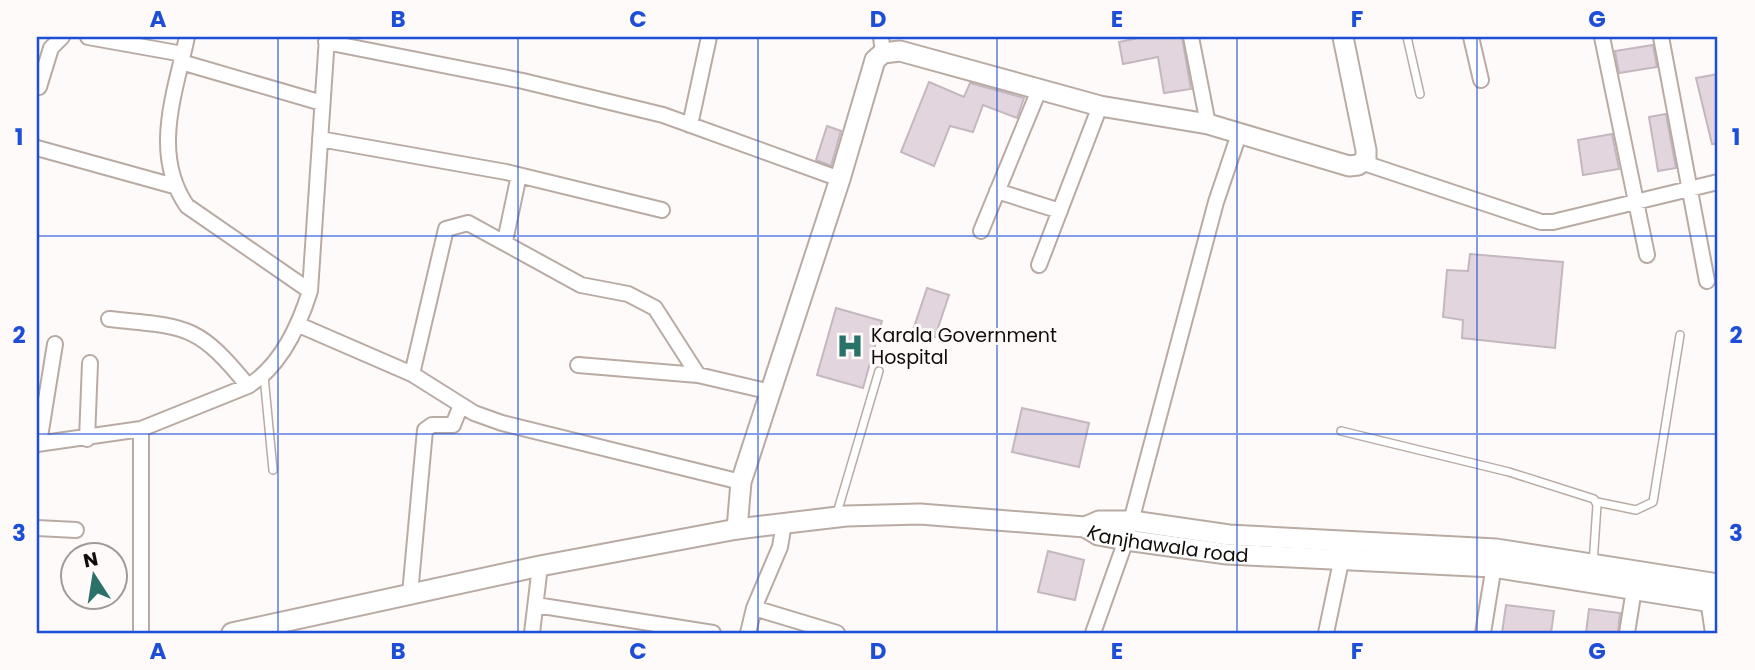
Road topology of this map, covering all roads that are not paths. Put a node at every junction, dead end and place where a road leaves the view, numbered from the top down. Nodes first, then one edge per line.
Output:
1 (62, 37) edge
2 (88, 37) edge
3 (187, 37) edge
4 (709, 37) edge
5 (1191, 37) edge
6 (1343, 37) edge
7 (1407, 37) edge
8 (1471, 37) edge
9 (1602, 37) edge
10 (1661, 37) edge
11 (326, 40) edge
12 (882, 45) edge
13 (182, 58) junction
14 (1481, 80) dead end
15 (40, 87) dead end
16 (1039, 90) junction
17 (1420, 94) dead end
18 (322, 103) junction
19 (1100, 106) junction
20 (1208, 124) junction
21 (690, 125) junction
22 (1239, 134) junction
23 (320, 139) junction
24 (37, 148) edge
25 (1364, 163) junction
26 (519, 175) junction
27 (840, 178) junction
28 (1718, 182) edge
29 (174, 186) junction
30 (1690, 188) junction
31 (997, 191) junction
32 (1636, 200) junction
33 (662, 210) dead end
34 (1060, 211) junction
35 (981, 231) dead end
36 (505, 241) junction
37 (1647, 255) dead end
38 (1039, 265) dead end
39 (1707, 281) dead end
40 (310, 291) junction
41 (109, 319) dead end
42 (299, 325) junction
43 (1680, 335) dead end
44 (55, 344) dead end
45 (90, 363) dead end
46 (578, 365) dead end
47 (879, 371) dead end
48 (412, 374) junction
49 (698, 375) junction
50 (264, 376) junction
51 (248, 386) junction
52 (771, 393) junction
53 (461, 405) junction
54 (141, 429) junction
55 (1341, 430) dead end
56 (87, 439) junction
57 (38, 443) edge
58 (273, 470) dead end
59 (741, 482) junction
60 (1597, 502) junction
61 (835, 517) junction
62 (784, 523) junction
63 (37, 528) edge
64 (737, 529) junction
65 (76, 530) dead end
66 (1129, 531) junction
67 (1343, 552) junction
68 (1495, 558) junction
69 (1593, 565) junction
70 (540, 566) junction
71 (1636, 580) junction
72 (1713, 592) edge
73 (410, 594) junction
74 (536, 605) junction
75 (754, 608) junction
76 (241, 632) edge
77 (141, 633) edge
78 (532, 633) edge
79 (713, 633) edge
80 (748, 633) edge
81 (837, 633) edge
82 (1093, 633) edge
83 (1326, 633) edge
84 (1483, 633) edge
85 (1627, 633) edge
86 (1713, 633) edge

1 - 15 street
2 - 13 street
3 - 13 street
4 - 21 street
5 - 20 street
6 - 25 main road
7 - 17 lane
8 - 14 street
9 - 32 street
10 - 30 street
11 - 18 street
11 - 21 street
12 - 16 main road
12 - 27 main road
13 - 18 street
13 - 29 street
16 - 19 main road
16 - 31 street
18 - 23 street
19 - 20 main road
19 - 34 street
20 - 22 main road
21 - 27 street
22 - 25 main road
22 - 66 street
23 - 26 street
23 - 40 street
24 - 29 street
25 - 32 street
26 - 33 street
26 - 36 street
27 - 52 main road
28 - 30 street
29 - 40 street
30 - 32 street
30 - 39 street
31 - 34 street
31 - 35 street
32 - 37 street
34 - 38 street
36 - 48 street
36 - 49 street
40 - 42 street
41 - 51 street
42 - 48 street
42 - 50 street
43 - 60 lane
44 - 57 street
45 - 56 street
46 - 49 street
47 - 61 lane
48 - 53 street
49 - 52 street
50 - 51 street
50 - 58 lane
51 - 54 street
52 - 59 main road
53 - 59 street
53 - 73 street
54 - 56 street
54 - 77 street
55 - 60 lane
56 - 57 street
59 - 64 main road
60 - 69 lane
61 - 62 main road, Kanjhawala road
61 - 66 main road, Kanjhawala road
62 - 64 main road, Kanjhawala road
62 - 75 street
63 - 65 street
64 - 70 main road, Kanjhawala road
66 - 67 main road, Kanjhawala road
66 - 82 street
67 - 68 main road, Kanjhawala road
67 - 83 street
68 - 69 main road, Kanjhawala road
68 - 71 main road, Kanjhawala road
68 - 84 street
69 - 71 main road, Kanjhawala road
70 - 73 main road, Kanjhawala road
70 - 74 street
71 - 72 main road, Kanjhawala road
71 - 85 street
72 - 86 street
73 - 76 main road, Kanjhawala road
74 - 78 street
74 - 79 street
75 - 80 street
75 - 81 street

